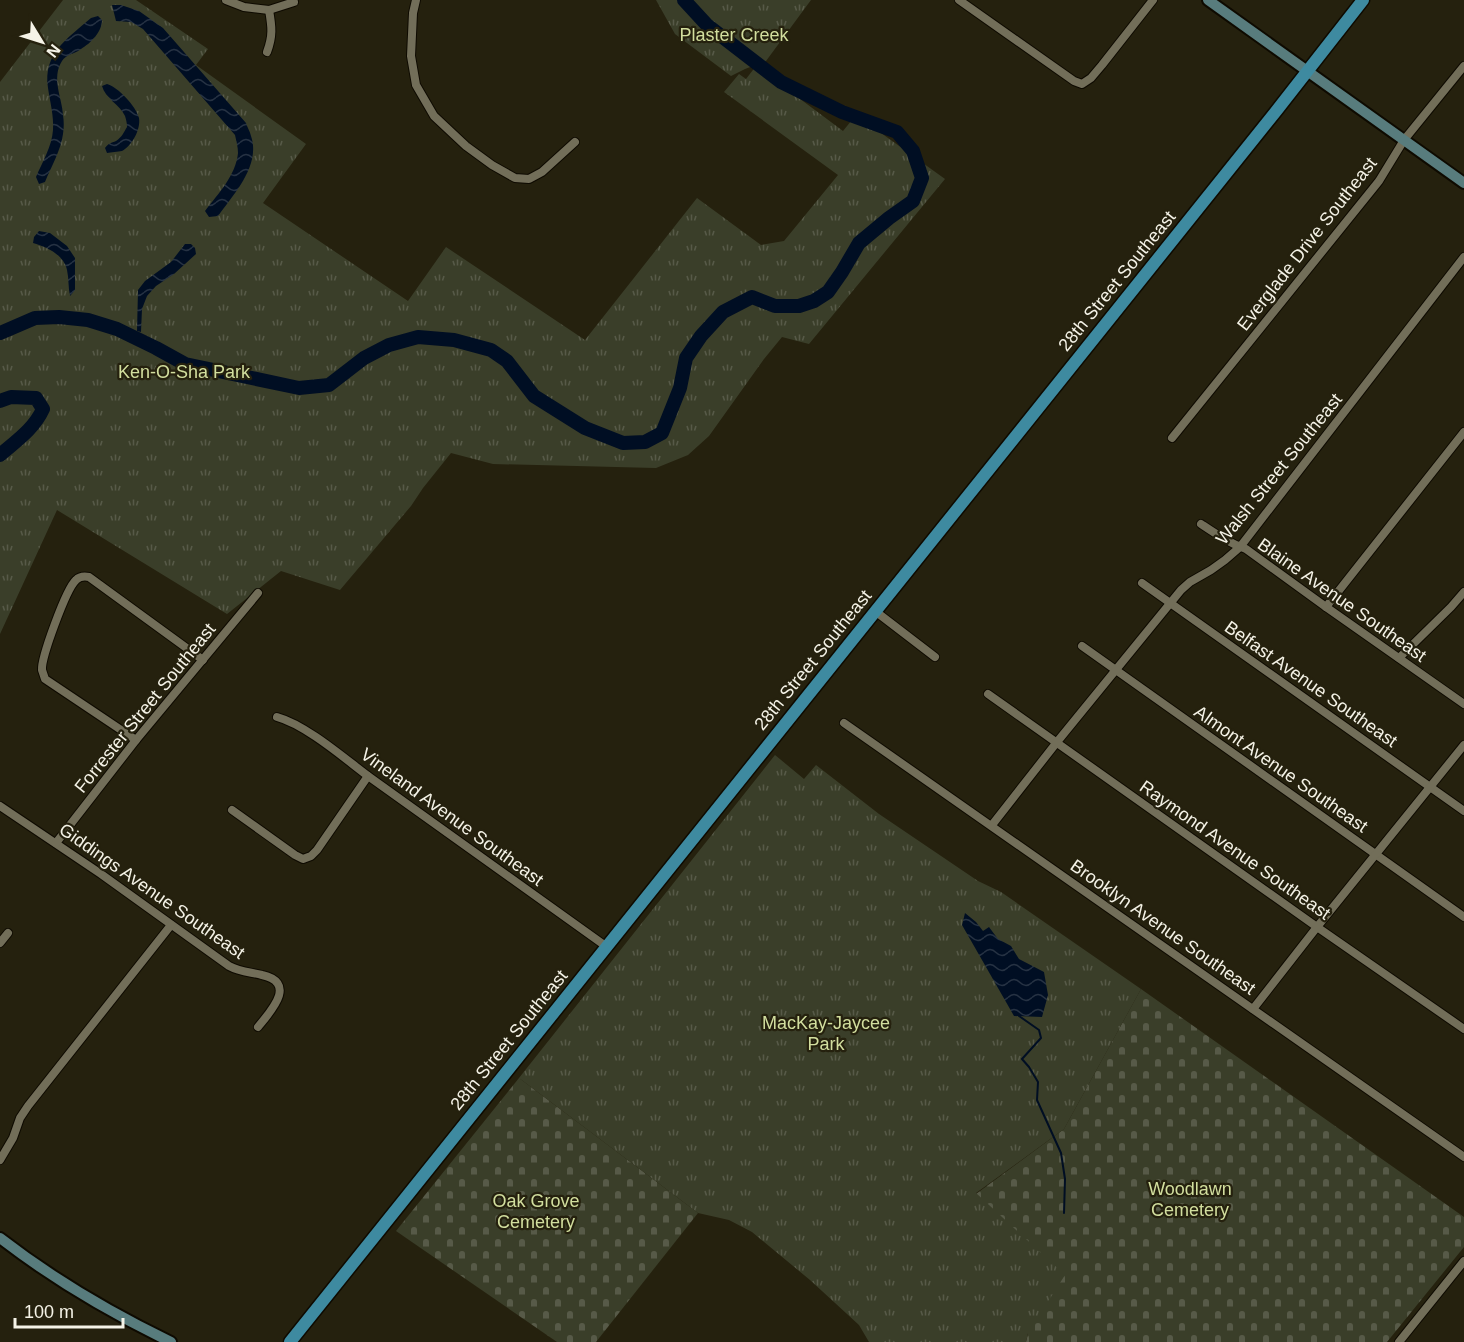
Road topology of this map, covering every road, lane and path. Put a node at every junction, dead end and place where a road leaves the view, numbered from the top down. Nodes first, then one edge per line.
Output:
1 (226, 0) edge
2 (416, 0) edge
3 (959, 0) edge
4 (1153, 0) edge
5 (1208, 0) edge
6 (1363, 0) edge
7 (294, 2) dead end
8 (269, 10) junction
9 (267, 52) dead end
10 (1464, 66) edge
11 (1307, 71) junction
12 (1404, 140) junction
13 (575, 142) dead end
14 (1464, 183) edge
15 (1464, 257) edge
16 (1464, 432) edge
17 (1172, 438) dead end
18 (1201, 524) dead end
19 (1240, 547) junction
20 (1142, 583) dead end
21 (1464, 592) edge
22 (258, 593) dead end
23 (1170, 603) junction
24 (1326, 607) junction
25 (875, 611) junction
26 (1082, 646) dead end
27 (935, 657) dead end
28 (1399, 658) junction
29 (203, 660) junction
30 (1116, 671) junction
31 (988, 694) dead end
32 (1464, 704) edge
33 (278, 717) dead end
34 (844, 723) dead end
35 (136, 740) junction
36 (1057, 742) junction
37 (1464, 745) edge
38 (368, 776) junction
39 (1430, 787) junction
40 (0, 806) edge
41 (232, 810) dead end
42 (1464, 810) edge
43 (992, 825) junction
44 (56, 843) junction
45 (1376, 854) junction
46 (1464, 916) edge
47 (171, 925) junction
48 (1317, 927) junction
49 (8, 933) dead end
50 (0, 943) edge
51 (607, 946) junction
52 (1253, 1009) junction
53 (258, 1027) dead end
54 (1464, 1029) edge
55 (1464, 1156) edge
56 (0, 1160) edge
57 (0, 1238) edge
58 (1464, 1261) edge
59 (171, 1342) edge
60 (290, 1342) edge
61 (1399, 1342) edge

1 - 8 street
2 - 13 street
3 - 4 street
5 - 11 main road
6 - 11 main road, 28th Street Southeast
7 - 8 street
8 - 9 street
10 - 12 street, Everglade Drive Southeast
11 - 12 main road
11 - 25 main road, 28th Street Southeast
12 - 14 main road
12 - 17 street, Everglade Drive Southeast
15 - 19 street, Walsh Street Southeast
16 - 24 street
18 - 19 street, Blaine Avenue Southeast
19 - 23 street, Walsh Street Southeast
19 - 24 street, Blaine Avenue Southeast
20 - 23 street, Belfast Avenue Southeast
21 - 28 street
22 - 29 street, Forrester Street Southeast
23 - 30 street, Walsh Street Southeast
23 - 39 street, Belfast Avenue Southeast
24 - 28 street, Blaine Avenue Southeast
25 - 27 street
25 - 51 main road, 28th Street Southeast
26 - 30 street, Almont Avenue Southeast
28 - 32 street, Blaine Avenue Southeast
29 - 35 street, Forrester Street Southeast
29 - 35 street
30 - 36 street, Walsh Street Southeast
30 - 45 street, Almont Avenue Southeast
31 - 36 street, Raymond Avenue Southeast
33 - 38 street, Vineland Avenue Southeast
34 - 43 street, Brooklyn Avenue Southeast
35 - 44 street, Forrester Street Southeast
36 - 43 street, Walsh Street Southeast
36 - 48 street, Raymond Avenue Southeast
37 - 39 street
38 - 41 street
38 - 51 street, Vineland Avenue Southeast
39 - 42 street, Belfast Avenue Southeast
39 - 45 street
40 - 44 street, Giddings Avenue Southeast
43 - 52 street, Brooklyn Avenue Southeast
44 - 47 street, Giddings Avenue Southeast
45 - 46 street, Almont Avenue Southeast
45 - 48 street
47 - 53 street, Giddings Avenue Southeast
47 - 56 street
48 - 52 street
48 - 54 street, Raymond Avenue Southeast
49 - 50 street
51 - 60 main road, 28th Street Southeast
52 - 55 street, Brooklyn Avenue Southeast
57 - 59 main road
58 - 61 street

